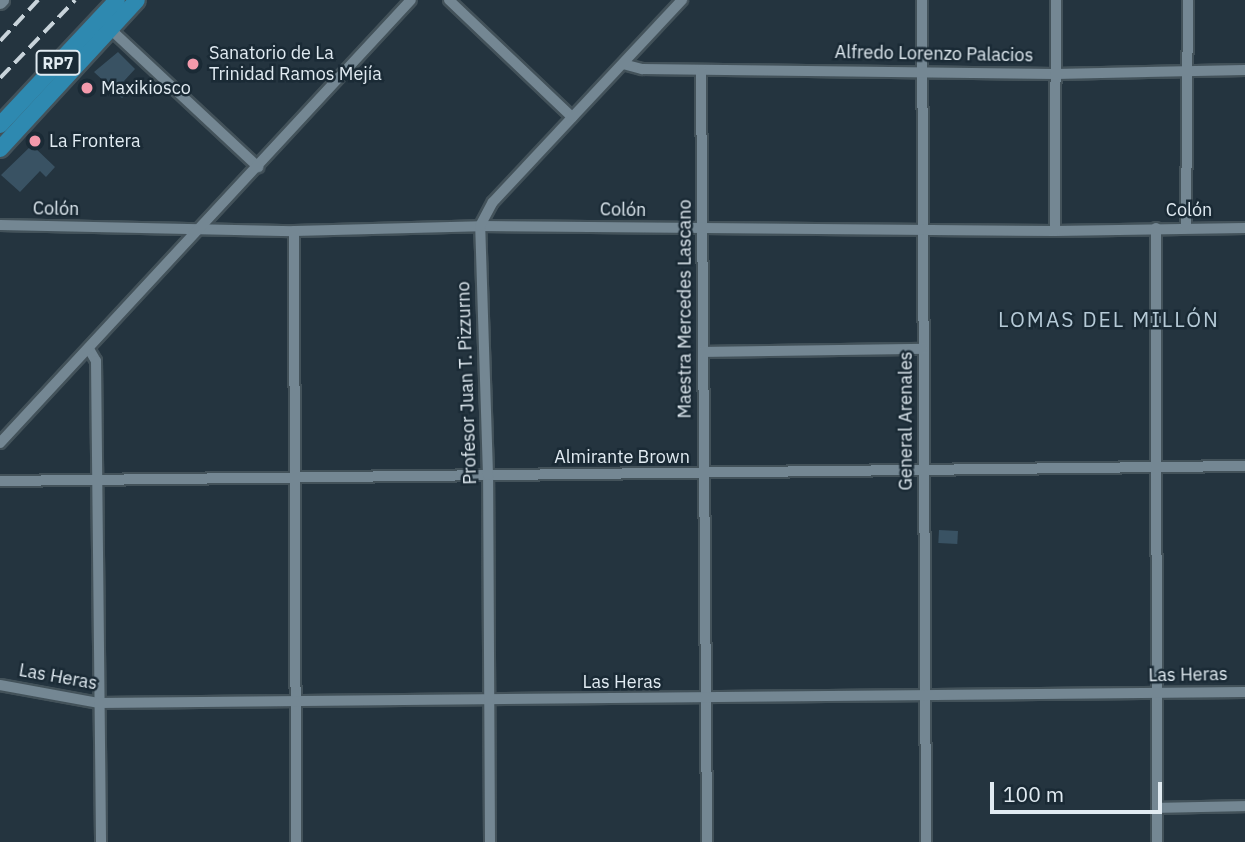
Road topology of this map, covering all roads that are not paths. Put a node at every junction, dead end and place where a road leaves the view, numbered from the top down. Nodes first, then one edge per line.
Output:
1 (117, 0) edge
2 (137, 0) edge
3 (411, 0) edge
4 (449, 0) edge
5 (682, 0) edge
6 (922, 0) edge
7 (1056, 0) edge
8 (1188, 0) edge
9 (105, 24) junction
10 (623, 64) junction
11 (1245, 69) edge
12 (701, 70) junction
13 (922, 70) junction
14 (1187, 70) junction
15 (1055, 74) junction
16 (572, 117) junction
17 (0, 125) edge
18 (0, 149) edge
19 (258, 167) junction
20 (0, 225) edge
21 (480, 226) junction
22 (1186, 227) junction
23 (703, 228) junction
24 (1156, 228) junction
25 (1245, 228) edge
26 (202, 229) junction
27 (923, 229) junction
28 (294, 230) junction
29 (1055, 231) junction
30 (89, 349) junction
31 (923, 349) junction
32 (704, 352) junction
33 (0, 443) edge
34 (1156, 466) junction
35 (1245, 466) edge
36 (924, 469) junction
37 (703, 474) junction
38 (488, 475) junction
39 (296, 477) junction
40 (99, 480) junction
41 (0, 481) edge
42 (0, 685) edge
43 (1245, 692) edge
44 (1155, 693) junction
45 (925, 696) junction
46 (705, 700) junction
47 (488, 701) junction
48 (294, 702) junction
49 (99, 703) junction
50 (1245, 806) edge
51 (1157, 808) junction
52 (101, 842) edge
53 (296, 842) edge
54 (490, 842) edge
55 (707, 842) edge
56 (926, 842) edge
57 (1157, 842) edge

1 - 9 main road, RP7
2 - 9 main road, RP7
3 - 19 street
4 - 16 street
5 - 10 street
6 - 13 street, General Arenales
7 - 15 street
8 - 14 street
9 - 17 main road, RP7
9 - 18 main road, RP7
9 - 19 street
10 - 12 street, Alfredo Lorenzo Palacios
10 - 16 street
11 - 14 street, Alfredo Lorenzo Palacios
12 - 13 street, Alfredo Lorenzo Palacios
12 - 23 street, Maestra Mercedes Lascano
13 - 15 street, Alfredo Lorenzo Palacios
13 - 27 street, General Arenales
14 - 15 street, Alfredo Lorenzo Palacios
14 - 22 street
15 - 29 street
16 - 21 street
19 - 26 street
20 - 26 street, Colón
21 - 23 street, Colón
21 - 28 street, Colón
21 - 38 street, Profesor Juan T. Pizzurno
22 - 24 street, Colón
22 - 25 street, Colón
23 - 27 street, Colón
23 - 32 street, Maestra Mercedes Lascano
24 - 29 street, Colón
24 - 34 street
26 - 28 street, Colón
26 - 30 street
27 - 29 street, Colón
27 - 31 street, General Arenales
28 - 39 street
30 - 33 street
30 - 40 street
31 - 32 street
31 - 36 street, General Arenales
32 - 37 street, Maestra Mercedes Lascano
34 - 35 street, Almirante Brown
34 - 36 street, Almirante Brown
34 - 44 street
36 - 37 street, Almirante Brown
36 - 45 street, General Arenales
37 - 38 street, Almirante Brown
37 - 46 street, Maestra Mercedes Lascano
38 - 39 street, Almirante Brown
38 - 47 street, Profesor Juan T. Pizzurno
39 - 40 street, Almirante Brown
39 - 48 street
40 - 41 street, Almirante Brown
40 - 49 street
42 - 49 street, Las Heras
43 - 44 street, Las Heras
44 - 45 street, Las Heras
44 - 51 street
45 - 46 street, Las Heras
45 - 56 street, General Arenales
46 - 47 street, Las Heras
46 - 55 street, Maestra Mercedes Lascano
47 - 48 street, Las Heras
47 - 54 street, Profesor Juan T. Pizzurno
48 - 49 street, Las Heras
48 - 53 street
49 - 52 street
50 - 51 street
51 - 57 street

